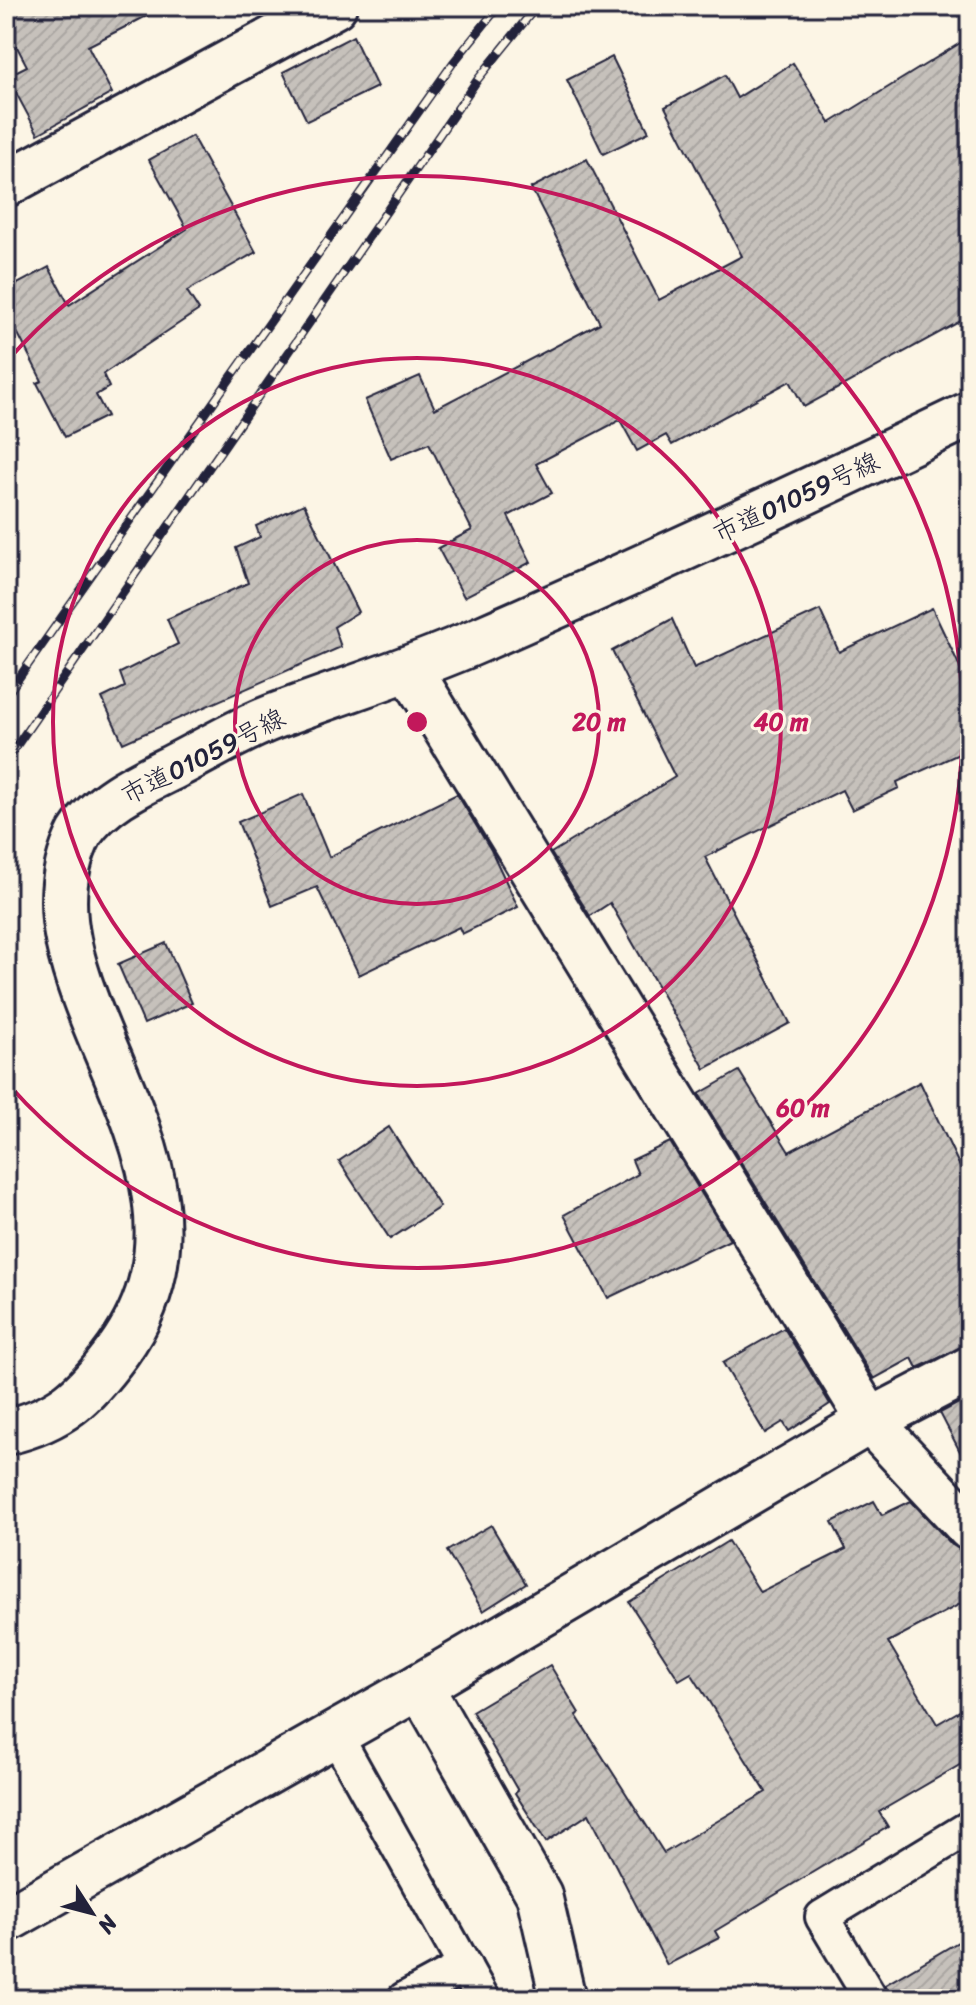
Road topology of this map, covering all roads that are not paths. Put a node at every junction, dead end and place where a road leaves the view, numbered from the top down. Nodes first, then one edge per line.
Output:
1 (334, 6) edge
2 (6, 184) edge
3 (970, 414) edge
4 (410, 670) junction
5 (970, 1369) edge
6 (870, 1421) junction
7 (6, 1432) edge
8 (970, 1528) edge
9 (420, 1686) junction
10 (335, 1734) junction
11 (970, 1827) edge
12 (6, 1920) edge
13 (465, 1966) junction
14 (404, 1999) edge
15 (483, 1999) edge
16 (563, 1999) edge
17 (871, 1999) edge

1 - 2 street
3 - 4 street, 市道01059号線
4 - 6 street
4 - 7 street, 市道01059号線
5 - 6 street
6 - 8 street
6 - 9 street
9 - 10 street
9 - 16 street
10 - 12 street
10 - 13 lane
11 - 17 lane
13 - 14 lane
13 - 15 lane

